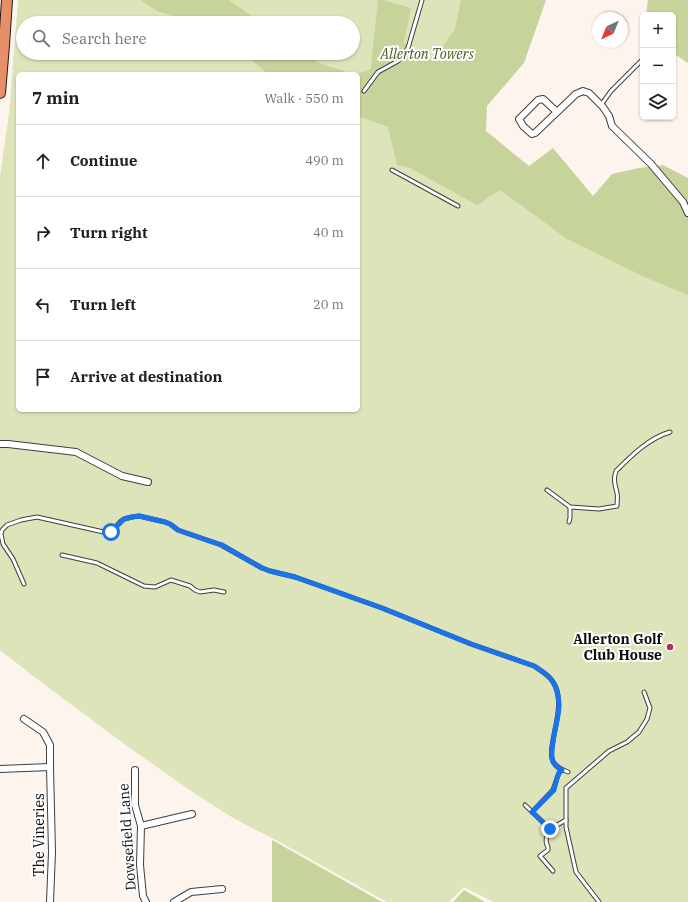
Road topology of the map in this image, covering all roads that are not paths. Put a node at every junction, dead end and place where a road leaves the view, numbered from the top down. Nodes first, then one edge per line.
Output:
1 (7, 0) edge
2 (422, 0) edge
3 (640, 62) edge
4 (364, 91) dead end
5 (0, 93) edge
6 (601, 105) junction
7 (557, 112) junction
8 (392, 170) dead end
9 (458, 206) dead end
10 (688, 213) edge
11 (670, 432) dead end
12 (0, 444) edge
13 (148, 482) dead end
14 (547, 490) dead end
15 (570, 507) junction
16 (569, 522) dead end
17 (62, 555) dead end
18 (24, 584) dead end
19 (224, 592) dead end
20 (644, 692) dead end
21 (24, 719) dead end
22 (50, 767) junction
23 (0, 769) edge
24 (135, 770) dead end
25 (562, 770) junction
26 (568, 772) dead end
27 (525, 806) dead end
28 (532, 812) junction
29 (192, 814) dead end
30 (566, 820) junction
31 (141, 826) junction
32 (550, 829) junction
33 (553, 871) dead end
34 (222, 889) dead end
35 (50, 902) edge
36 (146, 902) edge
37 (174, 902) edge
38 (599, 902) edge

1 - 5 highway
2 - 4 lane
3 - 6 lane
6 - 7 street
6 - 10 street
7 - 7 street
8 - 9 lane
11 - 15 lane
12 - 13 street
14 - 15 lane
15 - 16 lane
17 - 19 lane
18 - 25 lane
20 - 30 lane
21 - 22 street, The Vineries
22 - 23 street
22 - 35 street, The Vineries
24 - 31 street, Dowsefield Lane
25 - 26 lane
25 - 28 lane
27 - 28 lane
28 - 32 lane
29 - 31 street
30 - 32 lane
30 - 38 lane
31 - 36 street, Dowsefield Lane
32 - 33 lane
34 - 37 street

